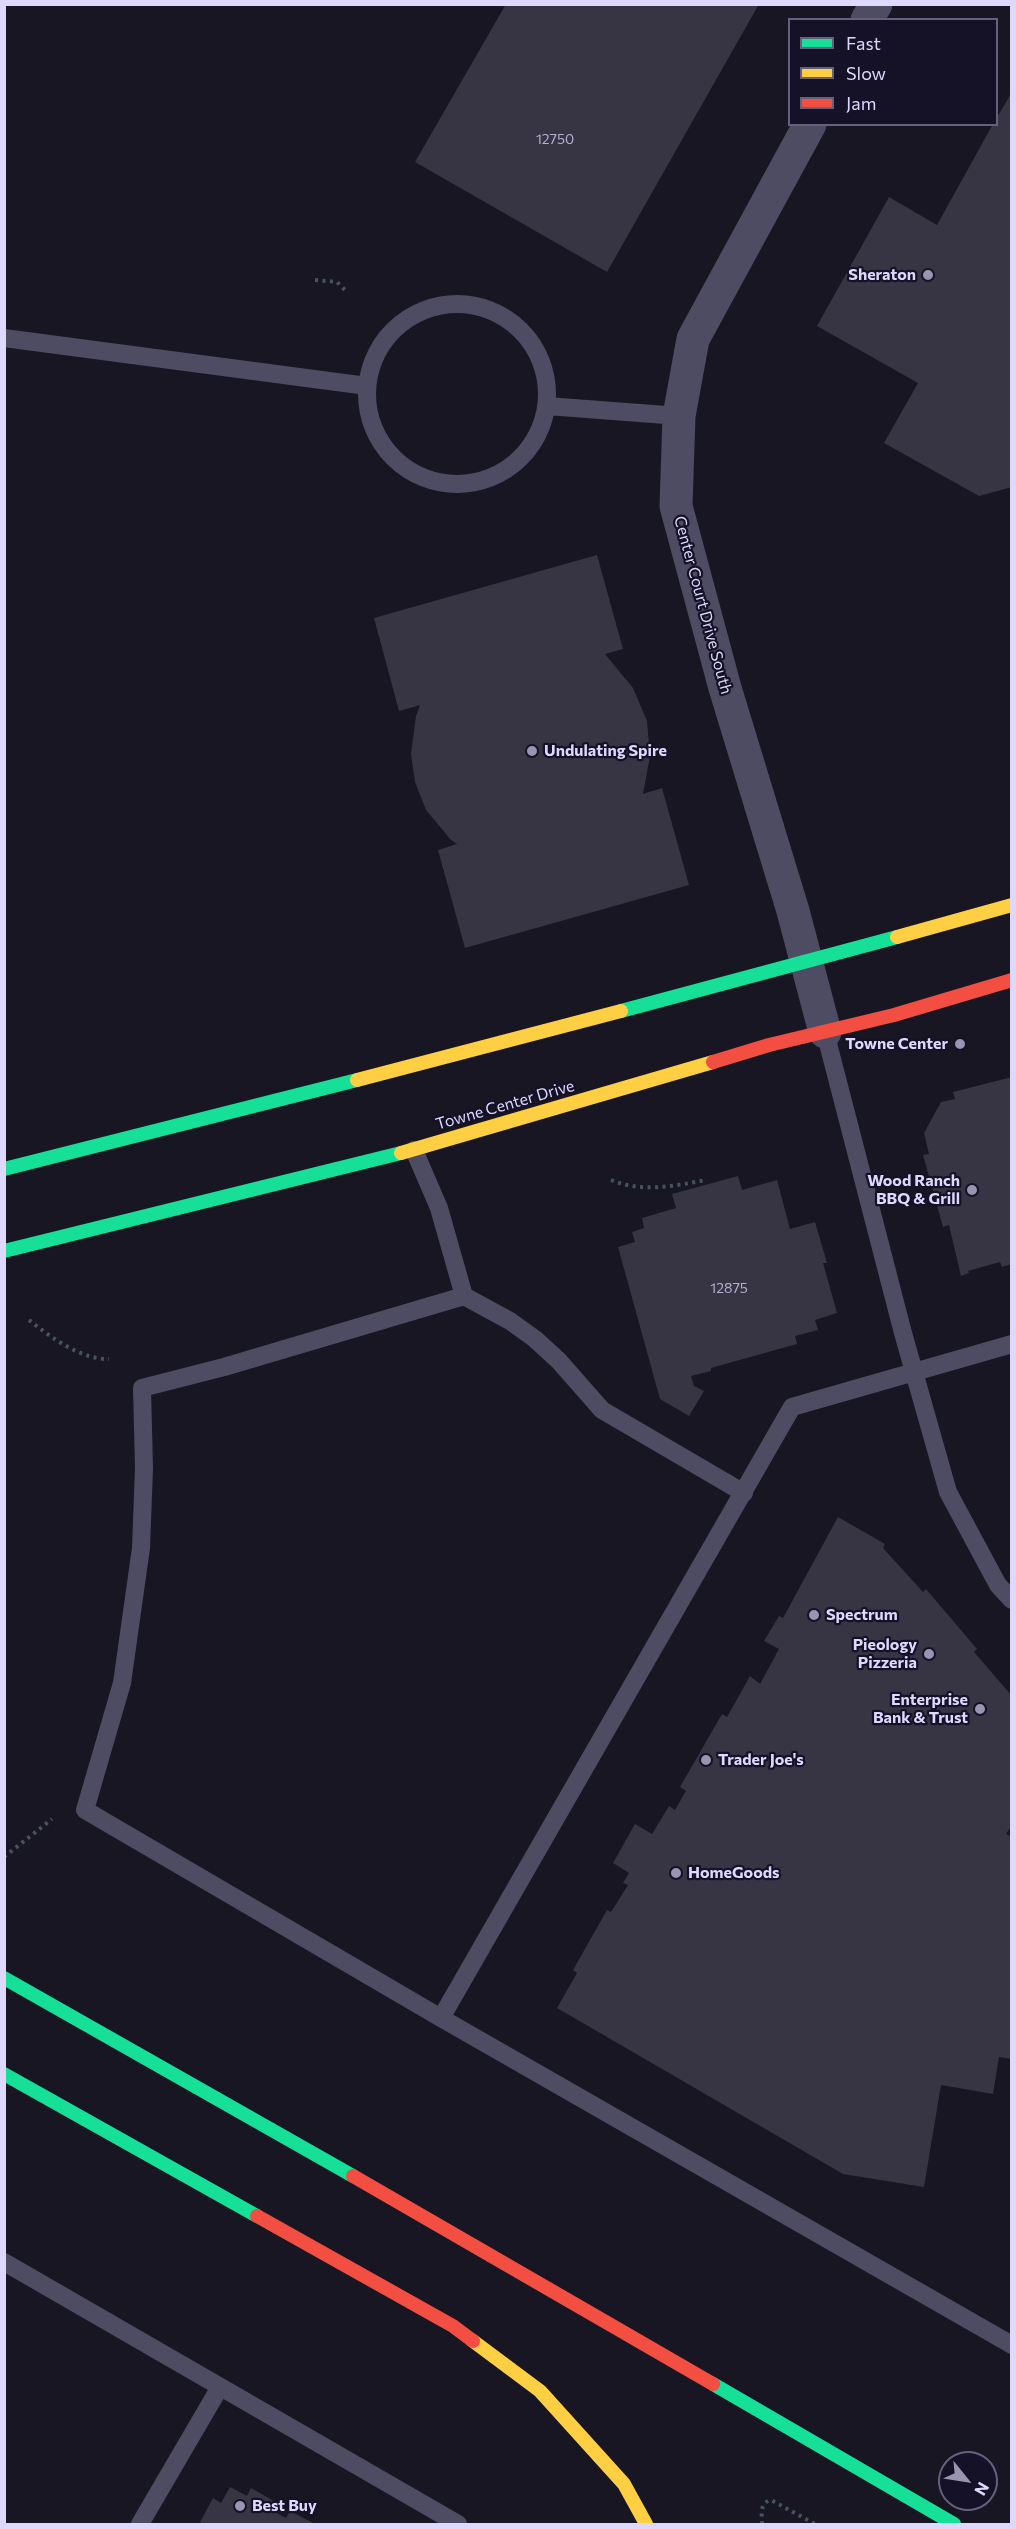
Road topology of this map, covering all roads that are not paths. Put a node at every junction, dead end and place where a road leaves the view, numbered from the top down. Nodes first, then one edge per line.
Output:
1 (876, 4) edge
2 (868, 18) edge
3 (809, 126) edge
4 (4, 338) edge
5 (367, 386) junction
6 (547, 406) junction
7 (679, 416) junction
8 (1011, 904) edge
9 (806, 962) junction
10 (1011, 980) edge
11 (825, 1032) junction
12 (414, 1150) junction
13 (4, 1169) edge
14 (4, 1251) edge
15 (464, 1296) junction
16 (1011, 1344) edge
17 (916, 1371) junction
18 (744, 1493) junction
19 (1011, 1600) edge
20 (4, 1978) edge
21 (441, 2018) junction
22 (4, 2074) edge
23 (4, 2262) edge
24 (1011, 2345) edge
25 (220, 2386) junction
26 (140, 2524) edge
27 (458, 2524) edge
28 (646, 2524) edge
29 (954, 2524) edge

1 - 2 street
3 - 7 street, Center Court Drive South
4 - 5 lane
5 - 6 lane
5 - 6 lane
6 - 7 lane
7 - 9 street, Center Court Drive South
8 - 9 main road
9 - 11 street, Center Court Drive South
9 - 13 main road
10 - 11 main road, Towne Center Drive
11 - 12 main road, Towne Center Drive
11 - 17 lane
12 - 14 main road, Towne Center Drive
12 - 15 lane
15 - 18 lane
15 - 21 lane
16 - 17 lane
17 - 18 lane
17 - 19 lane
18 - 21 lane
20 - 29 main road
21 - 24 lane
22 - 28 main road
23 - 25 lane
25 - 26 lane
25 - 27 lane

